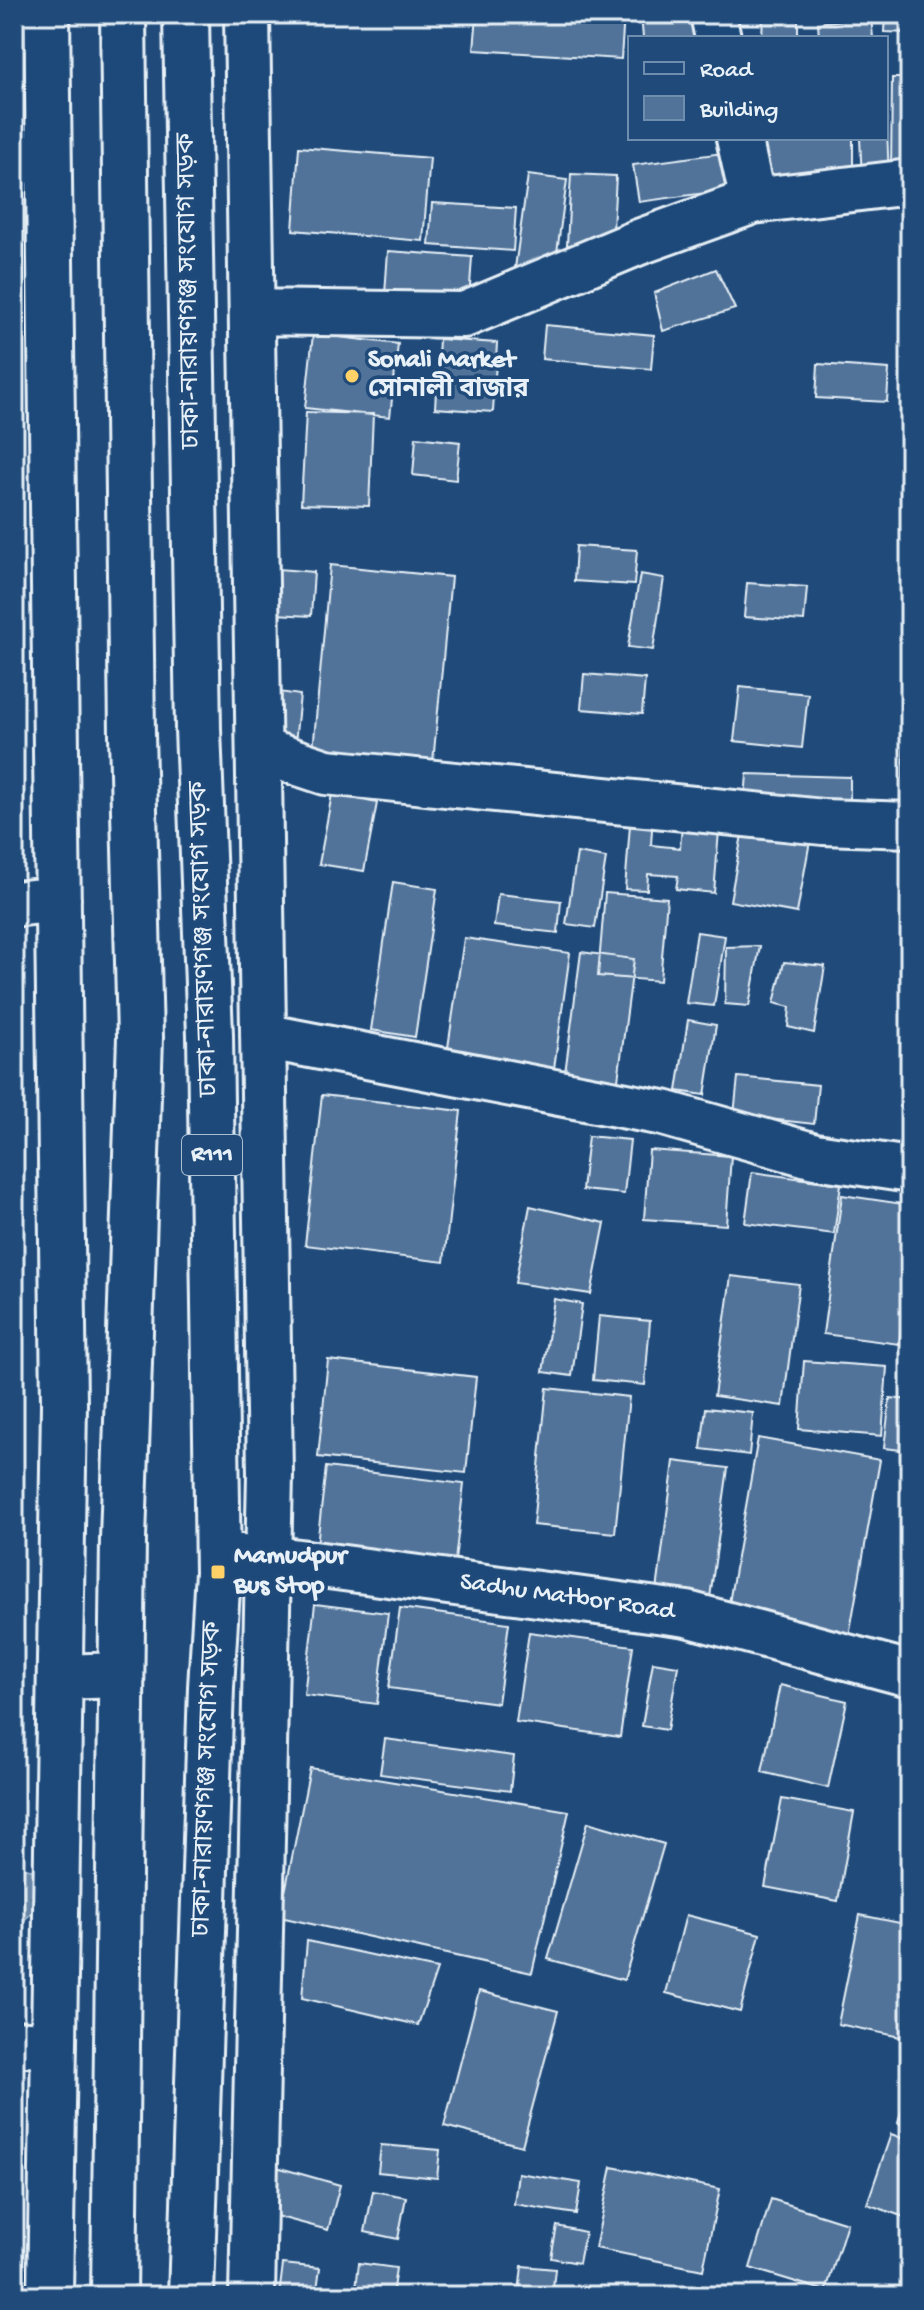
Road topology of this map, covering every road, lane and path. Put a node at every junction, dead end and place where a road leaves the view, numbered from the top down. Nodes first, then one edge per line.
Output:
1 (47, 14) edge
2 (123, 14) edge
3 (186, 14) edge
4 (247, 14) edge
5 (713, 14) edge
6 (718, 36) edge
7 (739, 140) edge
8 (910, 182) edge
9 (753, 201) junction
10 (252, 312) junction
11 (259, 750) junction
12 (910, 825) edge
13 (58, 899) junction
14 (14, 904) edge
15 (263, 1036) junction
16 (910, 1170) edge
17 (218, 1556) junction
18 (269, 1558) junction
19 (910, 1674) edge
20 (121, 1675) junction
21 (60, 1677) junction
22 (34, 2044) edge
23 (50, 2296) edge
24 (114, 2296) edge
25 (191, 2296) edge
26 (252, 2296) edge

1 - 13 street
2 - 20 street
3 - 17 street, ঢাকা-নারায়ণগঞ্জ সংযোগ সড়ক / R111
4 - 10 street
5 - 6 street
7 - 9 street
8 - 9 street
9 - 10 street
10 - 11 street
11 - 12 street
11 - 15 street
13 - 14 street
13 - 21 street
15 - 16 street
15 - 18 street
17 - 18 street, Sadhu Matbor Road
17 - 25 street, ঢাকা-নারায়ণগঞ্জ সংযোগ সড়ক / R111
18 - 19 street, Sadhu Matbor Road
18 - 26 street
20 - 21 street
20 - 24 street
21 - 22 street
22 - 23 street

